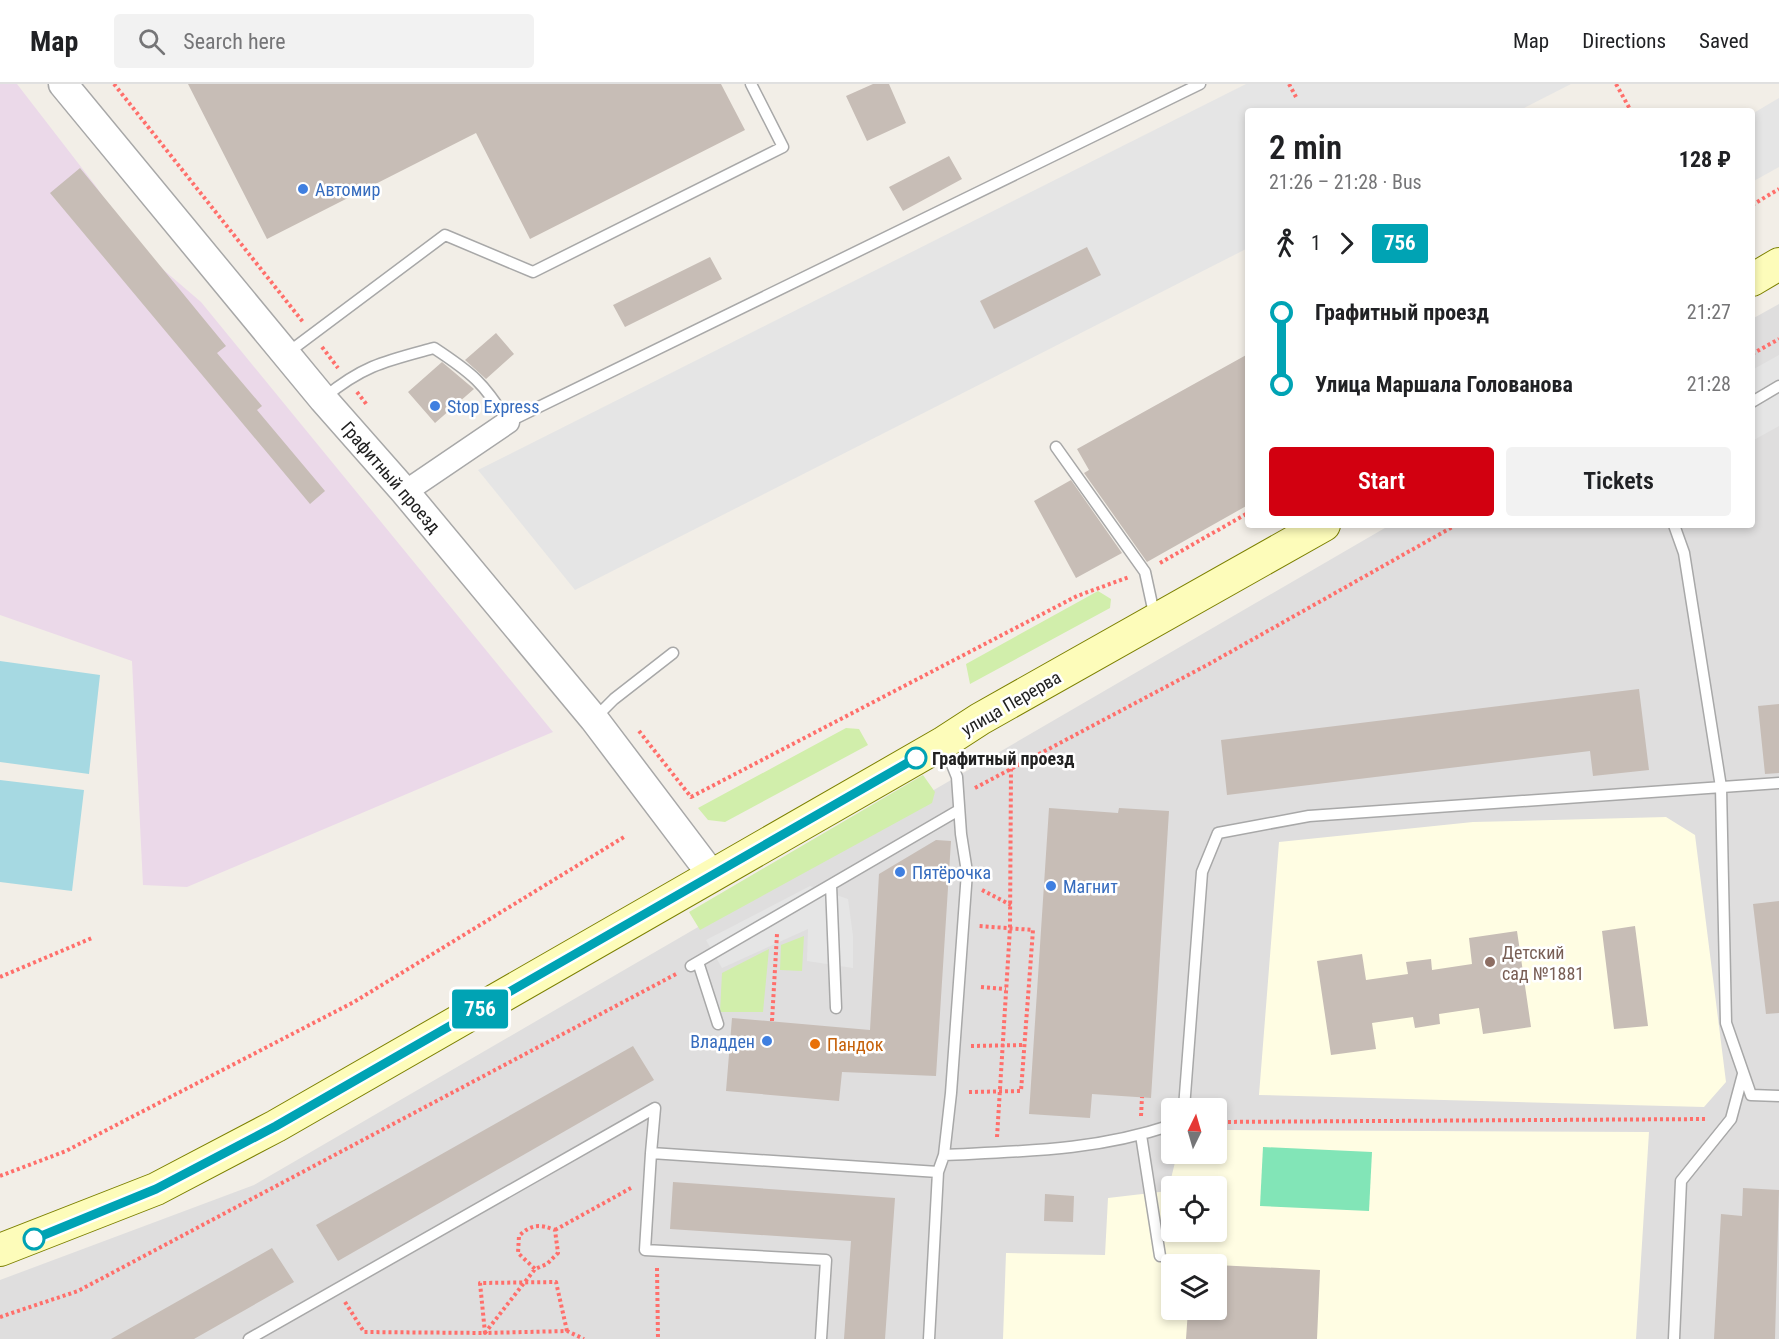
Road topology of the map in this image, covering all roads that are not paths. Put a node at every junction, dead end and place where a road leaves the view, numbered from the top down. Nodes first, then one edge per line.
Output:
1 (63, 84) edge
2 (751, 84) edge
3 (1200, 84) edge
4 (1779, 264) edge
5 (1755, 278) edge
6 (286, 354) junction
7 (1779, 386) edge
8 (323, 399) junction
9 (1755, 400) edge
10 (508, 422) junction
11 (1056, 447) dead end
12 (405, 492) junction
13 (1319, 528) edge
14 (1675, 528) edge
15 (1156, 621) junction
16 (673, 653) dead end
17 (594, 719) junction
18 (943, 743) junction
19 (1779, 783) edge
20 (1721, 787) junction
21 (959, 810) junction
22 (712, 875) junction
23 (831, 885) junction
24 (836, 1008) dead end
25 (718, 1024) dead end
26 (1743, 1072) junction
27 (1779, 1096) edge
28 (1185, 1098) edge
29 (1161, 1129) edge
30 (1141, 1135) junction
31 (651, 1153) junction
32 (944, 1155) junction
33 (938, 1172) junction
34 (0, 1250) edge
35 (1160, 1256) dead end
36 (249, 1339) edge
37 (821, 1339) edge
38 (928, 1339) edge
39 (1674, 1339) edge

1 - 6 street, Графитный проезд
2 - 6 lane
3 - 10 lane
4 - 5 main road
6 - 8 street, Графитный проезд
7 - 9 lane
8 - 10 lane
8 - 12 street, Графитный проезд
10 - 12 street
11 - 15 lane
12 - 17 street, Графитный проезд
13 - 15 main road, улица Перерва
14 - 20 lane
15 - 18 main road, улица Перерва
16 - 17 lane
17 - 22 street, Графитный проезд
18 - 21 lane
18 - 22 main road, улица Перерва
19 - 20 lane
20 - 26 lane
20 - 28 lane
21 - 23 lane
21 - 32 lane
22 - 34 main road, улица Перерва
23 - 24 lane
23 - 25 lane
26 - 27 lane
26 - 39 lane
29 - 30 lane
30 - 32 lane
30 - 35 lane
31 - 33 lane
31 - 36 lane
31 - 37 lane
32 - 33 lane
33 - 38 lane

